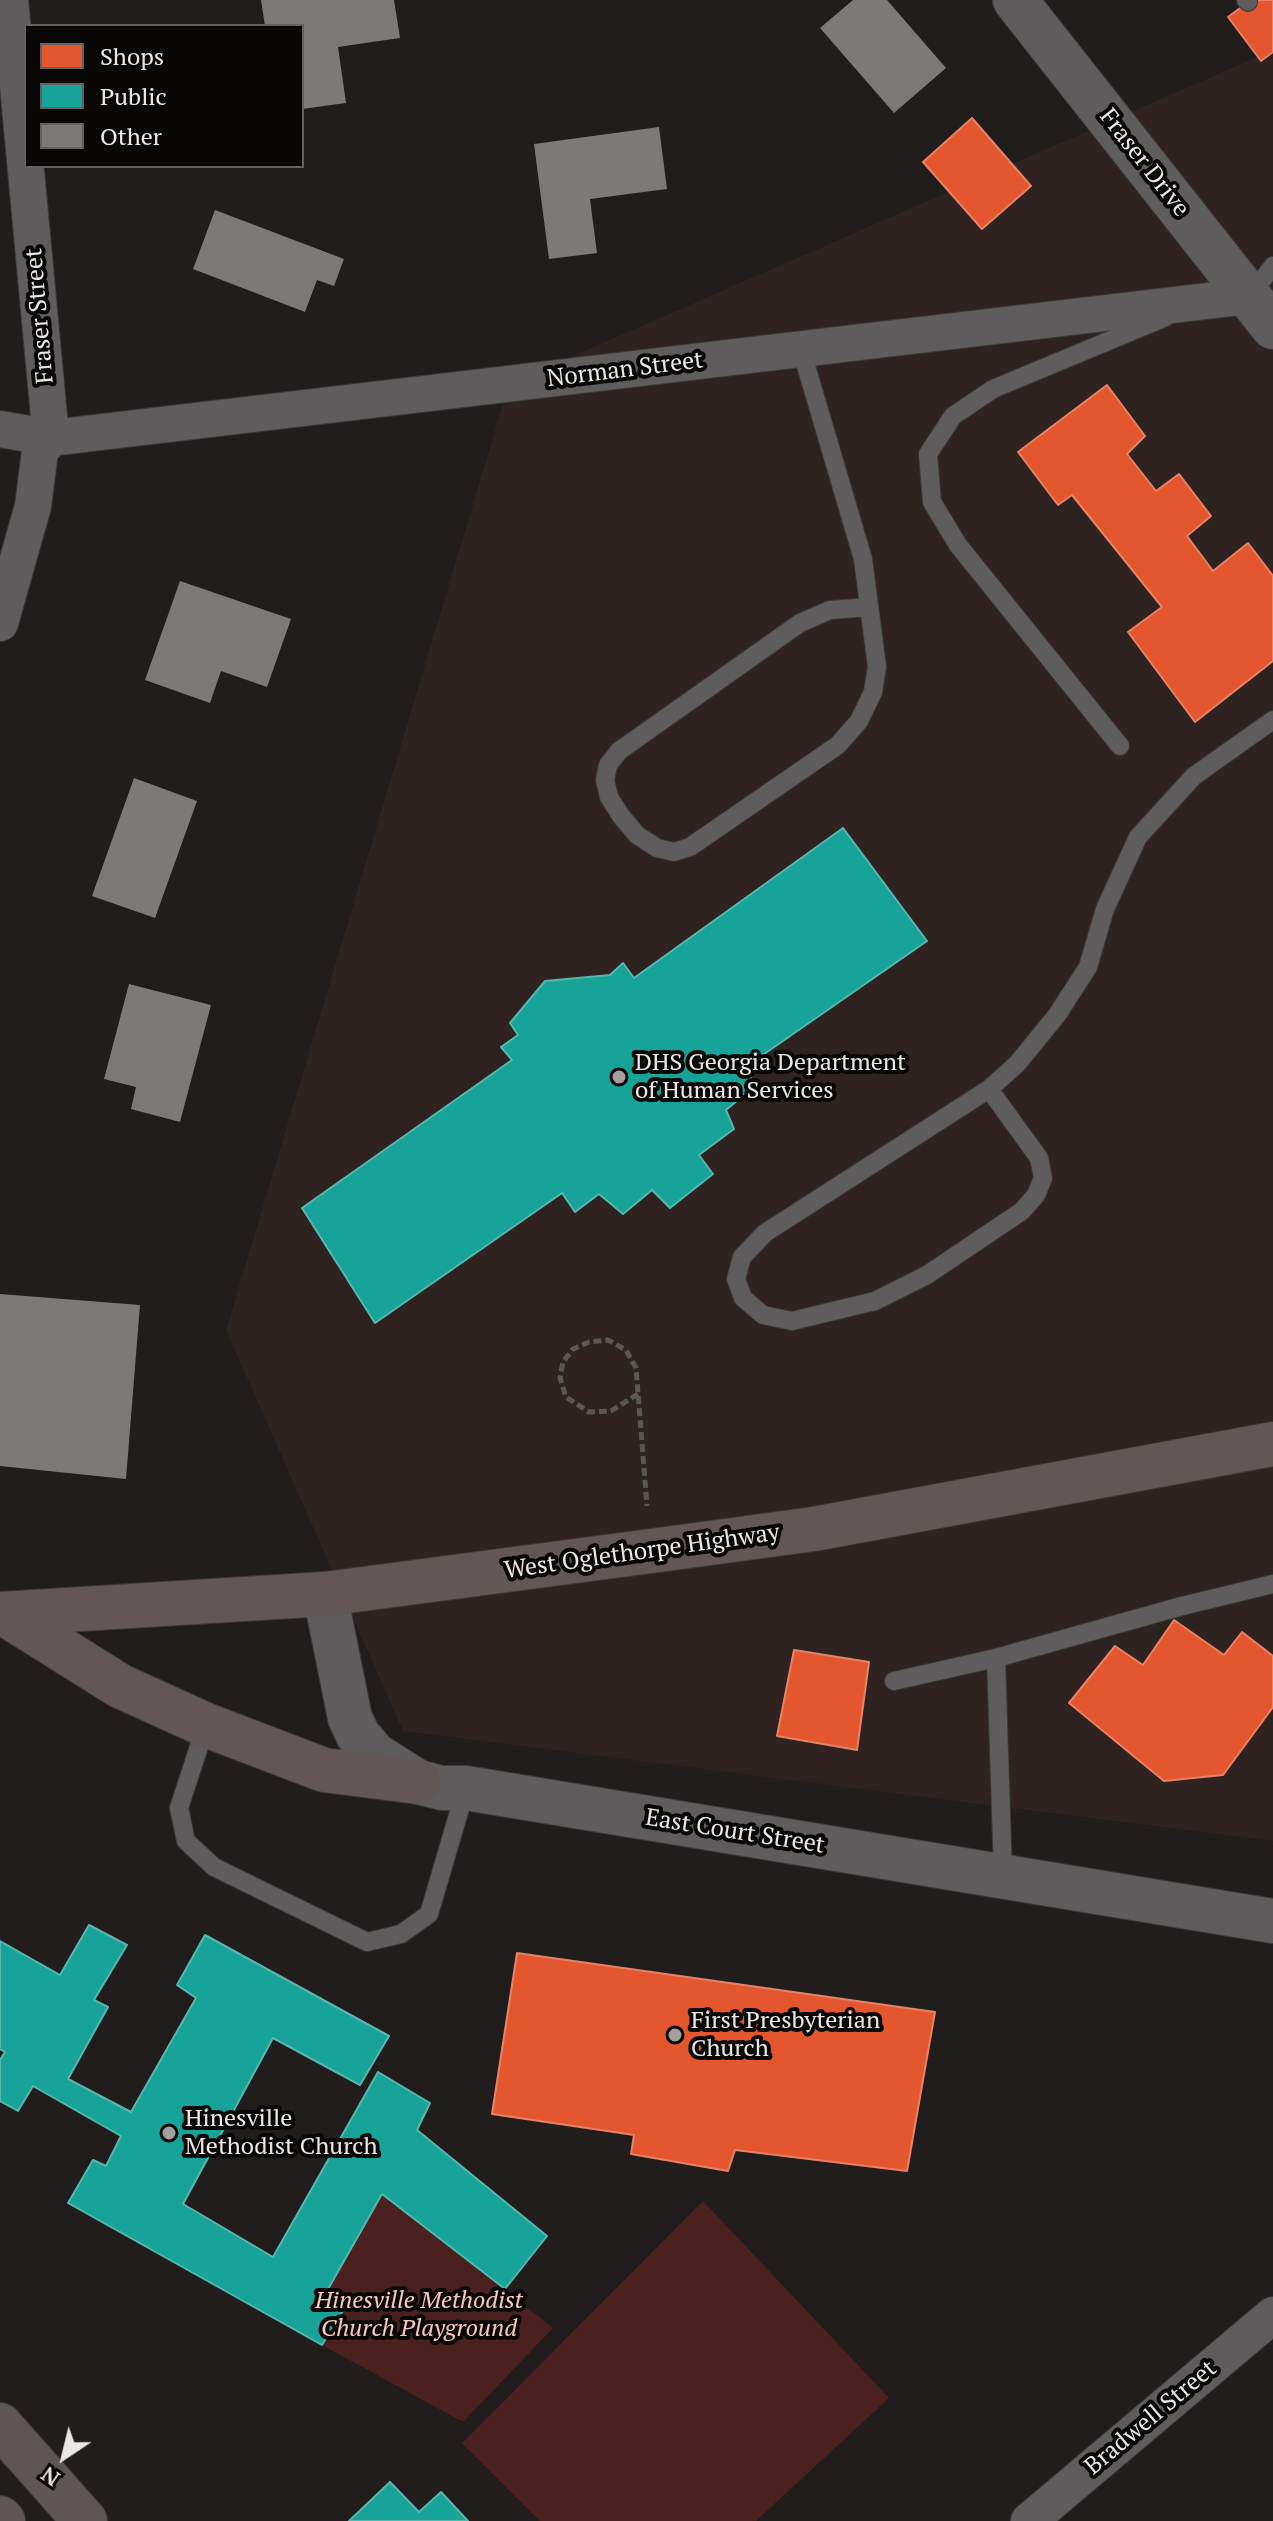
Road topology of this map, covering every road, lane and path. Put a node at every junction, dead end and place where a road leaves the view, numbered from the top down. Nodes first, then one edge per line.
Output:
1 (10, 0) edge
2 (1015, 0) edge
3 (24, 150) edge
4 (26, 168) edge
5 (1265, 296) edge
6 (1204, 301) junction
7 (801, 349) junction
8 (0, 429) edge
9 (51, 438) junction
10 (869, 607) junction
11 (0, 623) edge
12 (1273, 720) edge
13 (1120, 746) dead end
14 (989, 1089) junction
15 (638, 1394) junction
16 (1273, 1444) edge
17 (651, 1551) junction
18 (1273, 1584) edge
19 (325, 1594) junction
20 (3, 1614) edge
21 (996, 1658) junction
22 (894, 1681) dead end
23 (206, 1725) junction
24 (418, 1782) junction
25 (466, 1788) junction
26 (1003, 1876) junction
27 (1273, 1921) edge
28 (1273, 2315) edge
29 (0, 2425) edge
30 (85, 2521) edge
31 (1029, 2521) edge

1 - 3 street, Fraser Street
2 - 5 street, Fraser Drive
4 - 9 street, Fraser Street
5 - 6 street, Norman Street
6 - 7 street, Norman Street
6 - 13 lane
7 - 9 street, Norman Street
7 - 10 lane
8 - 9 street, Norman Street
9 - 11 street, Fraser Street
10 - 10 lane
12 - 14 lane
14 - 14 lane
15 - 15 path
15 - 17 path
16 - 17 highway, West Oglethorpe Highway
17 - 19 highway, West Oglethorpe Highway
18 - 21 lane
19 - 20 highway, West Oglethorpe Highway
19 - 24 street, East Court Street
20 - 23 highway
21 - 22 lane
21 - 26 lane
23 - 24 highway
23 - 25 lane
24 - 25 street, East Court Street
25 - 26 street, East Court Street
26 - 27 street, East Court Street
28 - 31 street, Bradwell Street
29 - 30 main road

